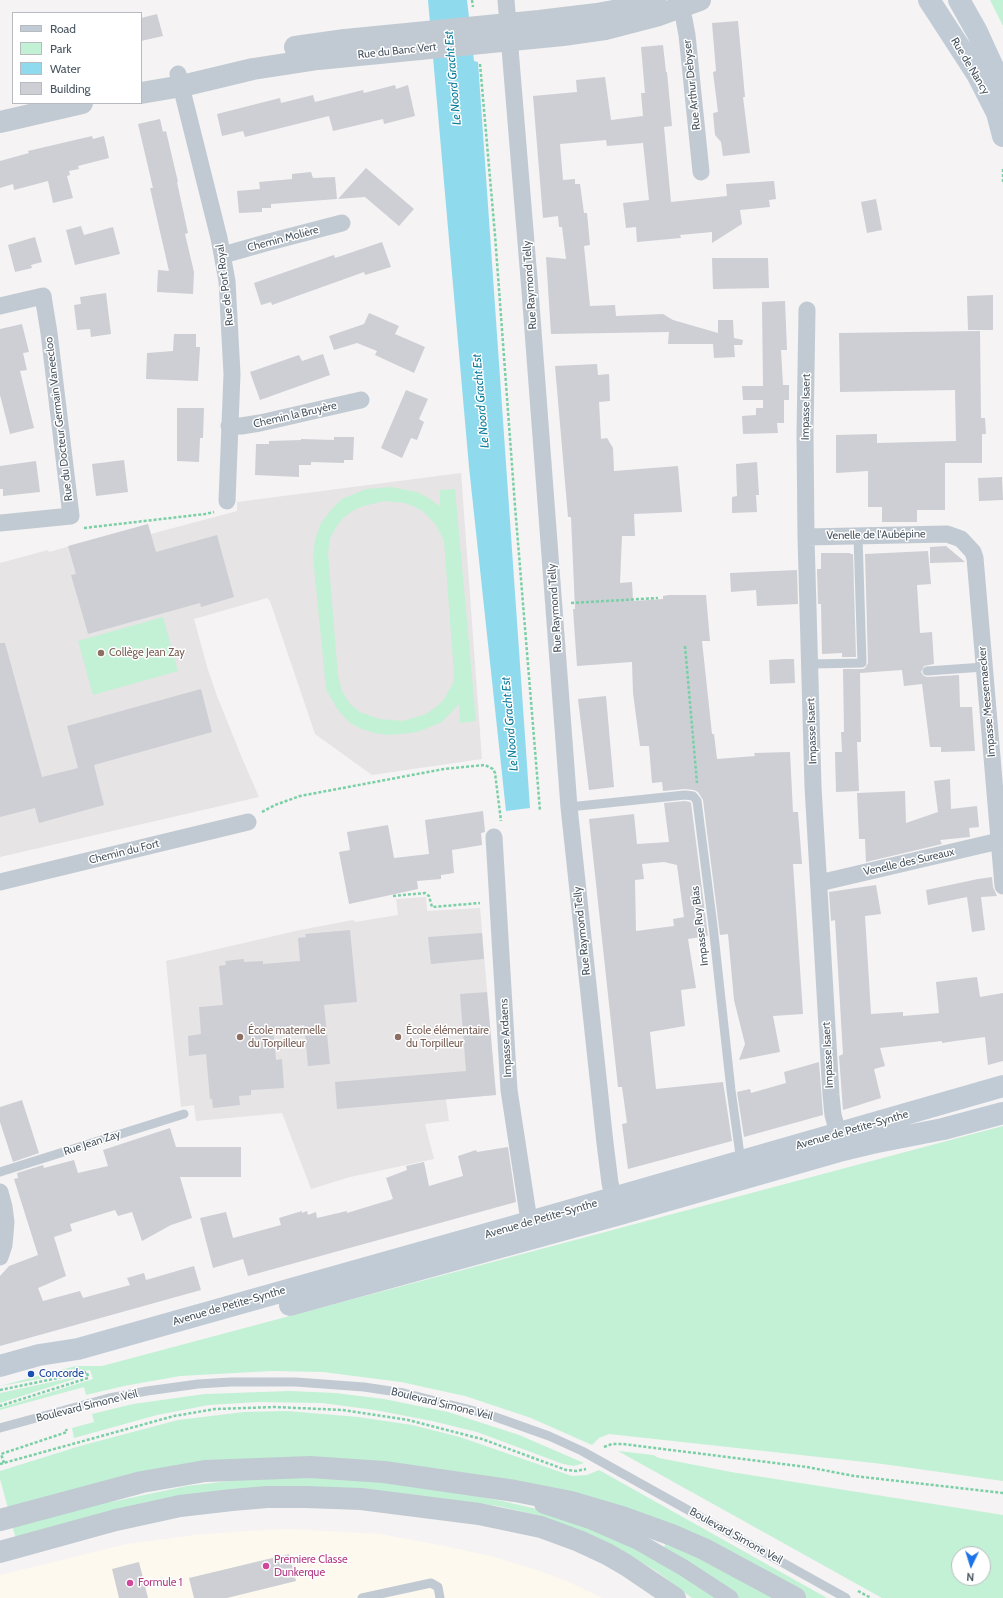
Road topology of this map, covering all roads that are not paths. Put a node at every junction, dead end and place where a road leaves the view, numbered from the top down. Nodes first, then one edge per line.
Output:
1 (506, 0) edge
2 (655, 0) edge
3 (929, 0) edge
4 (959, 0) edge
5 (686, 3) edge
6 (509, 32) junction
7 (180, 80) junction
8 (142, 86) edge
9 (1003, 89) edge
10 (142, 93) edge
11 (78, 104) edge
12 (0, 122) edge
13 (1003, 136) edge
14 (701, 172) dead end
15 (342, 223) dead end
16 (223, 255) junction
17 (0, 306) edge
18 (807, 310) dead end
19 (361, 400) dead end
20 (230, 426) junction
21 (227, 501) road end
22 (0, 523) edge
23 (947, 534) joint
24 (806, 536) junction
25 (858, 536) junction
26 (810, 664) junction
27 (984, 667) junction
28 (927, 671) dead end
29 (569, 807) junction
30 (248, 822) road end
31 (494, 837) road end
32 (1000, 841) junction
33 (0, 882) edge
34 (819, 882) junction
35 (1003, 886) edge
36 (1003, 1086) edge
37 (1003, 1113) edge
38 (184, 1114) dead end
39 (840, 1142) junction
40 (743, 1170) junction
41 (0, 1172) edge
42 (0, 1192) edge
43 (615, 1206) junction
44 (530, 1230) junction
45 (0, 1257) edge
46 (0, 1366) edge
47 (0, 1428) edge
48 (437, 1479) junction
49 (0, 1520) edge
50 (0, 1552) edge
51 (362, 1598) edge
52 (440, 1598) edge
53 (676, 1598) edge
54 (730, 1598) edge
55 (795, 1598) edge
56 (846, 1598) edge

1 - 6 street, Rue Raymond Telly
2 - 6 street, Rue du Banc Vert
3 - 13 main road, Rue de Nancy
4 - 9 main road, Rue de Nancy
5 - 6 street, Rue du Banc Vert
5 - 14 street, Rue Arthur Debyser
6 - 7 street, Rue du Banc Vert
6 - 29 street, Rue Raymond Telly
7 - 8 street, Rue du Banc Vert
7 - 10 street, Rue du Banc Vert
7 - 16 street, Rue de Port Royal
11 - 12 street
15 - 16 street, Chemin Molière
16 - 20 street, Rue de Port Royal
17 - 22 street, Rue du Docteur Germain Vaneecloo
18 - 24 street, Impasse Isaert
19 - 20 street, Chemin la Bruyère
20 - 21 street, Rue de Port Royal
23 - 25 street, Venelle de l'Aubépine
23 - 27 street, Impasse Meesemaecker
24 - 25 street, Venelle de l'Aubépine
24 - 26 street, Impasse Isaert
25 - 26 lane
26 - 34 street, Impasse Isaert
27 - 28 lane
27 - 32 street, Impasse Meesemaecker
29 - 40 lane, Impasse Ruy Blas
29 - 43 street, Rue Raymond Telly
30 - 33 street, Chemin du Fort
31 - 44 street, Impasse Ardaens
32 - 34 street, Venelle des Sureaux
32 - 35 street, Impasse Meesemaecker
34 - 39 street, Impasse Isaert
36 - 39 main road, Avenue de Petite-Synthe
37 - 39 main road, Avenue de Petite-Synthe
38 - 41 lane, Rue Jean Zay
39 - 40 main road, Avenue de Petite-Synthe
40 - 43 main road, Avenue de Petite-Synthe
42 - 45 street
43 - 44 main road, Avenue de Petite-Synthe
44 - 46 main road, Avenue de Petite-Synthe
47 - 56 lane, Boulevard Simone Veil
48 - 49 street
48 - 54 street
48 - 55 street
50 - 53 street
51 - 52 lane

